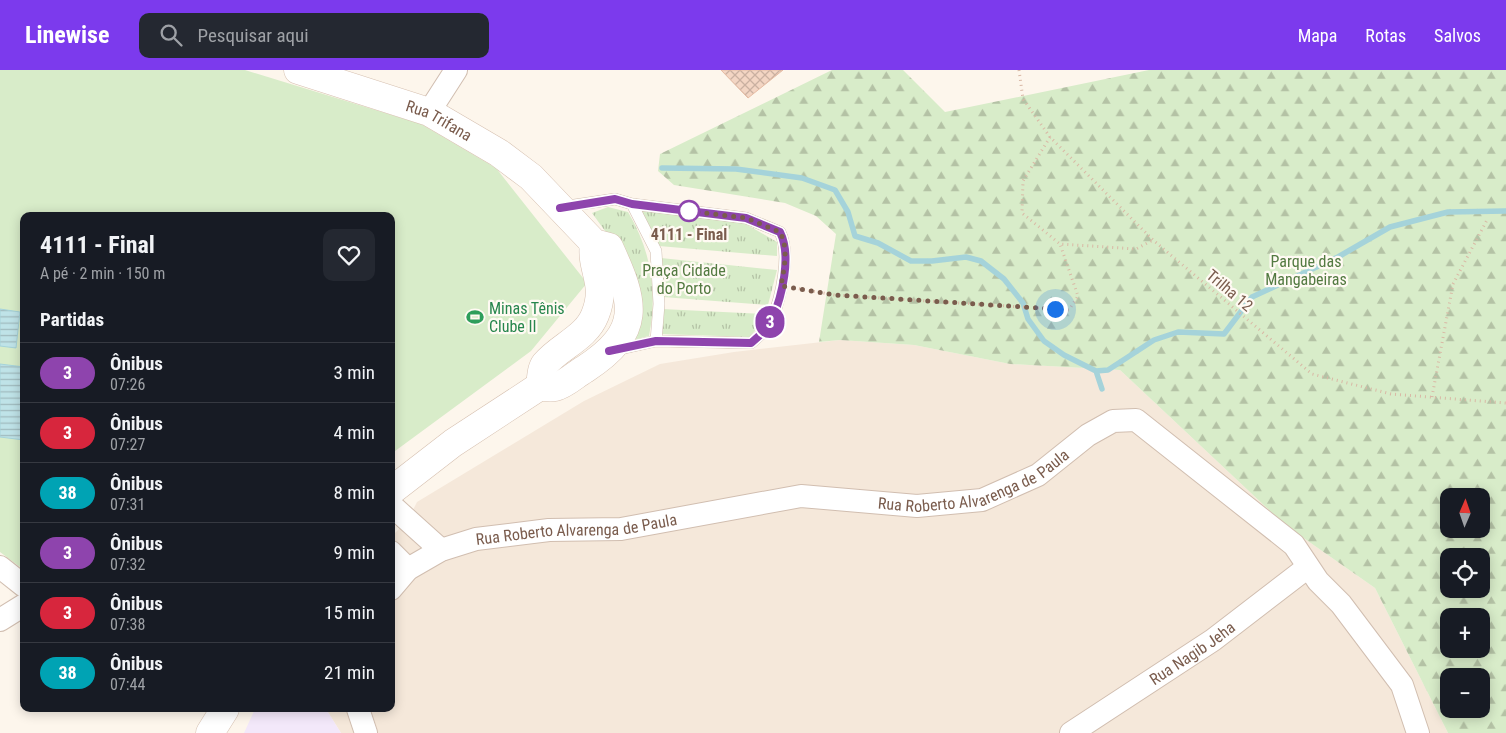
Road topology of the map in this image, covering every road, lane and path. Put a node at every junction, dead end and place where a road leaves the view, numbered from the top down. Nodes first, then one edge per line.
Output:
1 (298, 70) edge
2 (456, 70) edge
3 (1019, 70) edge
4 (429, 112) junction
5 (1050, 137) junction
6 (632, 204) junction
7 (560, 208) junction
8 (1487, 220) dead end
9 (1153, 240) junction
10 (594, 243) junction
11 (1060, 244) junction
12 (781, 286) junction
13 (656, 341) junction
14 (609, 351) junction
15 (540, 386) junction
16 (1432, 398) junction
17 (1506, 403) edge
18 (395, 488) edge
19 (395, 509) edge
20 (441, 550) junction
21 (395, 556) edge
22 (1308, 567) junction
23 (0, 568) edge
24 (408, 569) junction
25 (20, 583) edge
26 (395, 584) edge
27 (20, 608) edge
28 (0, 620) edge
29 (223, 712) edge
30 (359, 712) edge
31 (210, 733) edge
32 (366, 733) edge
33 (1071, 733) edge
34 (1418, 733) edge

1 - 4 street, Rua Trifana
2 - 4 street
3 - 5 path, Trilha 12
4 - 7 street, Rua Trifana
5 - 9 path, Trilha 12
5 - 11 path
6 - 7 lane
6 - 12 lane
6 - 13 lane
7 - 10 street, Rua Trifana
8 - 16 path
9 - 11 path
9 - 16 path, Trilha 12
10 - 14 street, Rua Trifana
10 - 15 street
11 - 12 path
12 - 13 lane
13 - 14 lane
14 - 15 street
15 - 18 street
16 - 17 path, Trilha 12
19 - 20 street
20 - 22 street, Rua Roberto Alvarenga de Paula
20 - 24 street, Rua Roberto Alvarenga de Paula
21 - 24 street
22 - 33 street, Rua Nagib Jeha
22 - 34 street, Rua Roberto Alvarenga de Paula
23 - 25 street
24 - 26 street
27 - 28 street
29 - 31 street
30 - 32 street

